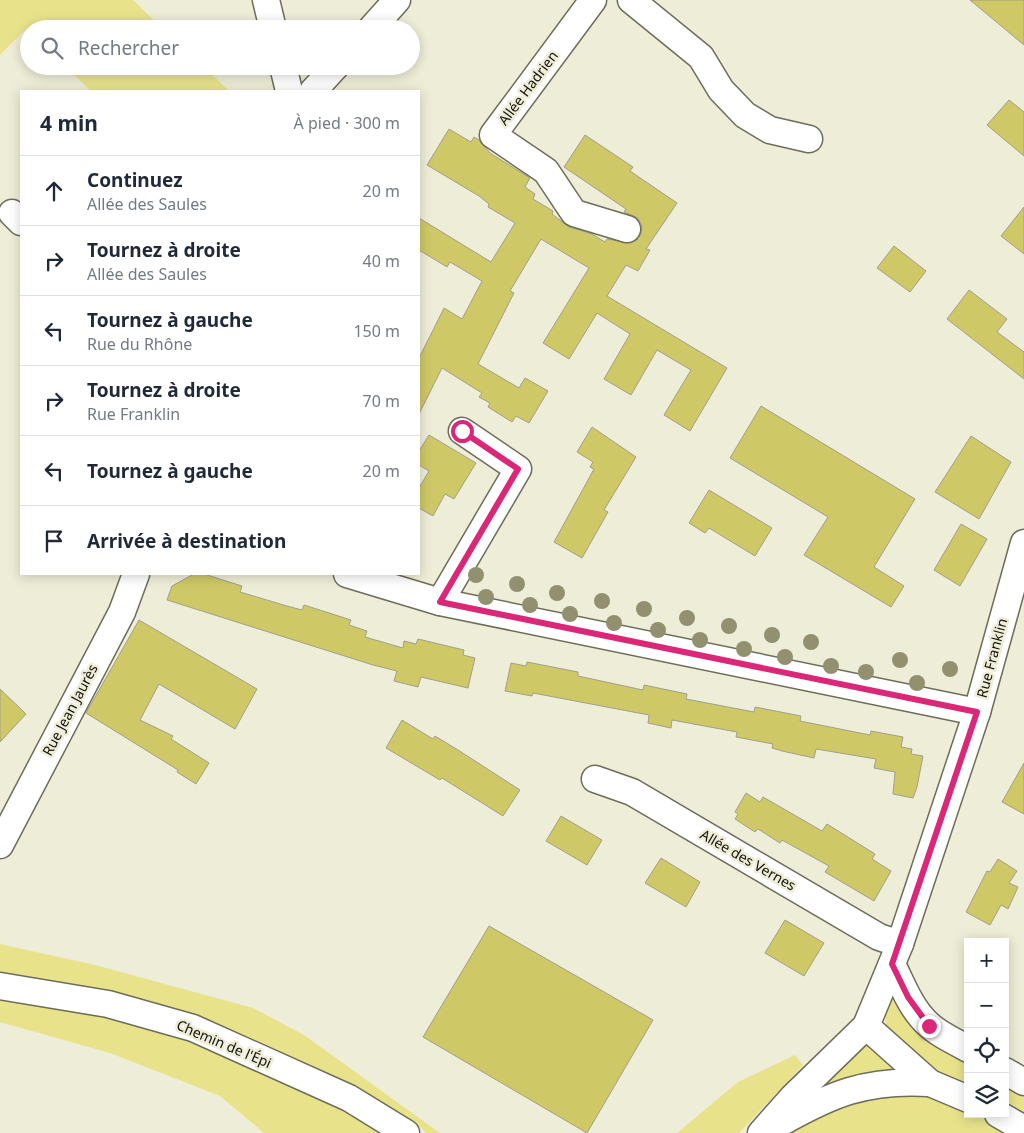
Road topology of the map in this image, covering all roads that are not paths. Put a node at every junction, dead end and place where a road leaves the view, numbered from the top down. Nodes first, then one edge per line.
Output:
1 (266, 0) edge
2 (397, 0) edge
3 (593, 0) edge
4 (633, 0) edge
5 (272, 20) edge
6 (379, 20) edge
7 (285, 75) edge
8 (328, 75) edge
9 (289, 90) edge
10 (314, 90) edge
11 (809, 139) dead end
12 (627, 228) dead end
13 (462, 431) dead end
14 (1023, 551) edge
15 (136, 575) edge
16 (350, 575) edge
17 (440, 602) junction
18 (977, 712) junction
19 (595, 778) dead end
20 (0, 845) edge
21 (896, 954) junction
22 (0, 986) edge
23 (866, 1026) junction
24 (964, 1047) edge
25 (1008, 1073) edge
26 (1024, 1082) edge
27 (930, 1083) junction
28 (964, 1097) edge
29 (1005, 1118) edge
30 (1024, 1129) edge
31 (406, 1133) edge
32 (762, 1133) edge

1 - 5 street
2 - 6 street
3 - 12 street, Allée Hadrien
4 - 11 street
7 - 9 street
8 - 10 street
13 - 17 street
14 - 18 street, Rue Franklin
15 - 20 street, Rue Jean Jaurès
16 - 17 street
17 - 18 street
18 - 21 street, Rue Franklin
19 - 21 street, Allée des Vernes
21 - 23 street, Rue Franklin
21 - 24 street
22 - 31 street, Chemin de l'Épi
23 - 27 street
23 - 32 street
25 - 26 street
27 - 28 street
27 - 32 street
29 - 30 street

